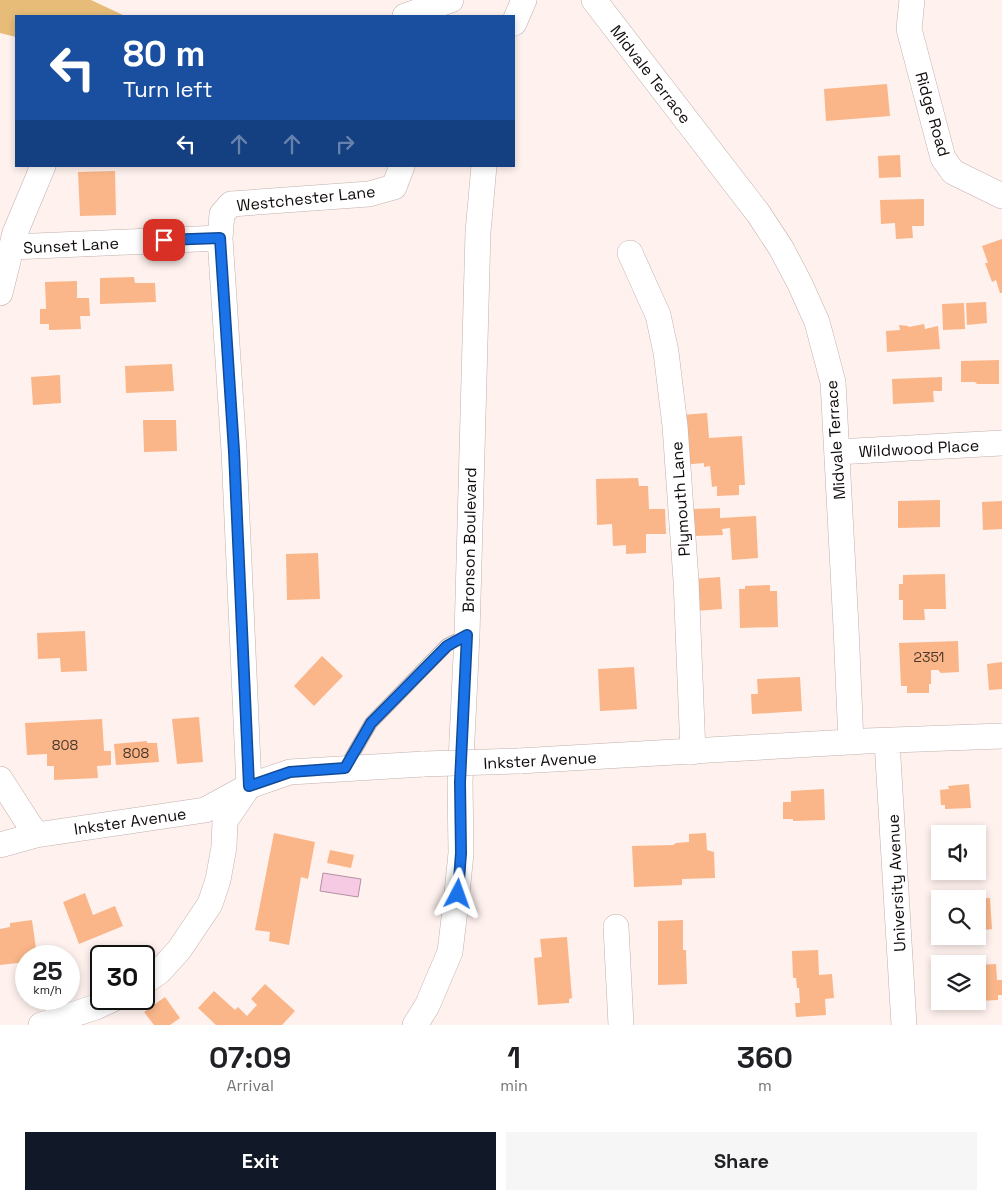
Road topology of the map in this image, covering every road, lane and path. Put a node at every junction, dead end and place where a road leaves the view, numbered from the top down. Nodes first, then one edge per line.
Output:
1 (451, 0) edge
2 (524, 0) edge
3 (594, 0) edge
4 (912, 0) edge
5 (408, 15) edge
6 (515, 21) edge
7 (43, 167) edge
8 (402, 167) edge
9 (484, 167) edge
10 (1002, 196) edge
11 (220, 238) junction
12 (9, 239) edge
13 (630, 253) dead end
14 (0, 293) edge
15 (1002, 443) edge
16 (837, 452) junction
17 (467, 635) junction
18 (1002, 736) edge
19 (887, 741) junction
20 (851, 742) junction
21 (693, 752) junction
22 (345, 768) junction
23 (0, 779) edge
24 (249, 786) junction
25 (36, 835) junction
26 (0, 845) edge
27 (616, 927) dead end
28 (155, 975) edge
29 (90, 1008) edge
30 (41, 1025) edge
31 (414, 1025) edge
32 (621, 1025) edge
33 (904, 1025) edge

1 - 5 street
2 - 6 street
3 - 16 street, Midvale Terrace
4 - 10 street, Ridge Road
7 - 12 street
8 - 11 street, Westchester Lane
9 - 17 street, Bronson Boulevard
11 - 12 street, Sunset Lane
11 - 24 street, Westchester Lane
12 - 14 street
13 - 21 street, Plymouth Lane
15 - 16 street, Wildwood Place
16 - 20 street, Midvale Terrace
17 - 22 lane
17 - 31 street, Bronson Boulevard
18 - 19 street, Inkster Avenue
19 - 20 street, Inkster Avenue
19 - 33 street, University Avenue
20 - 21 street, Inkster Avenue
21 - 22 street, Inkster Avenue, bridge
22 - 24 street, Inkster Avenue
23 - 25 street
24 - 25 street, Inkster Avenue
24 - 28 street
25 - 26 street, Inkster Avenue
27 - 32 street
29 - 30 street

